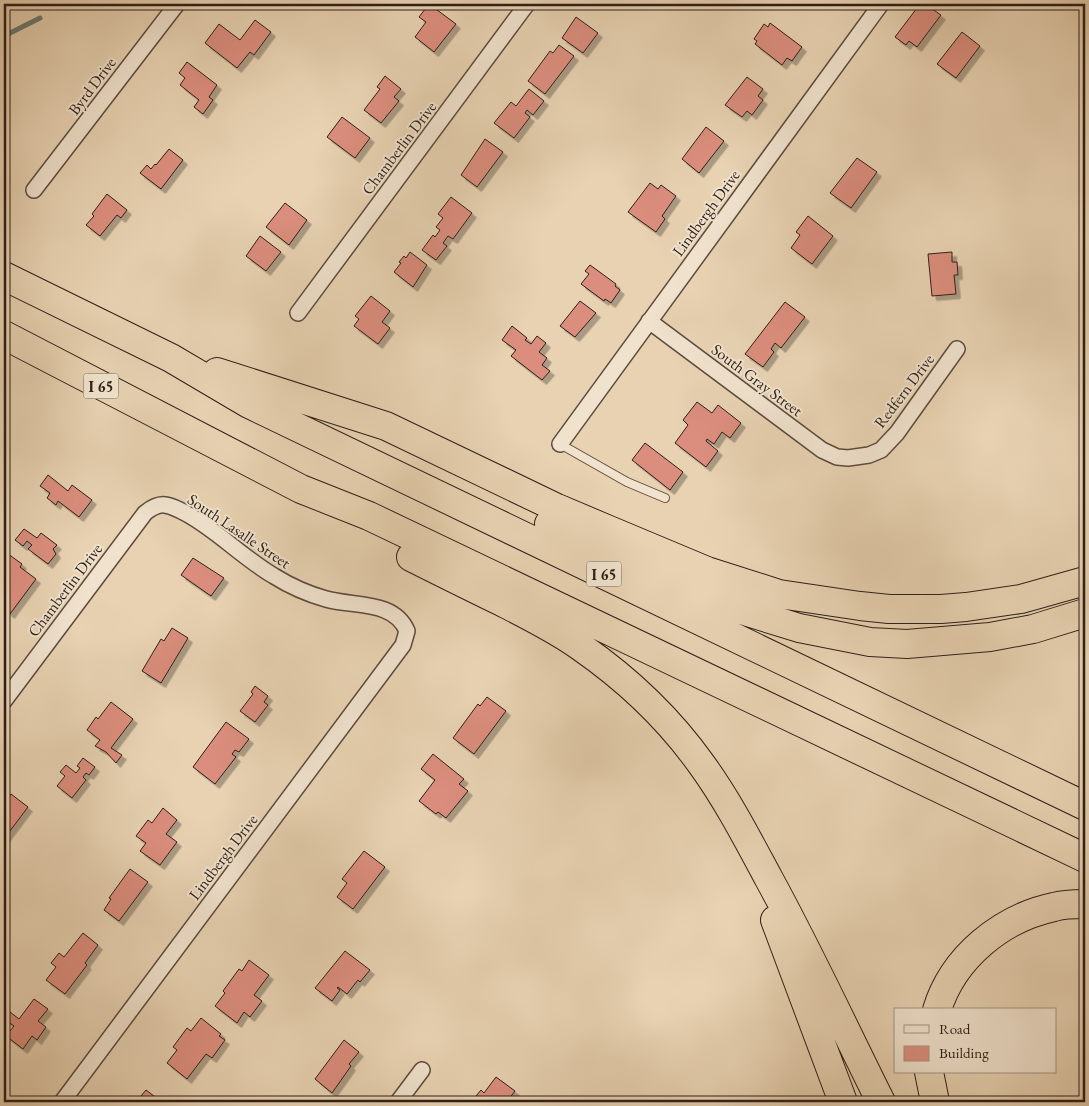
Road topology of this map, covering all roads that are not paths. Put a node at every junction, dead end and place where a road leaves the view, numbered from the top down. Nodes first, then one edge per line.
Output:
1 (177, 4) edge
2 (527, 4) edge
3 (881, 4) edge
4 (34, 190) dead end
5 (4, 276) edge
6 (298, 314) dead end
7 (649, 321) junction
8 (4, 335) edge
9 (957, 349) dead end
10 (171, 358) junction
11 (295, 397) junction
12 (560, 444) joint
13 (848, 458) joint
14 (301, 489) junction
15 (665, 498) dead end
16 (158, 506) joint
17 (1085, 581) edge
18 (1085, 613) edge
19 (407, 630) joint
20 (4, 701) edge
21 (1085, 806) edge
22 (734, 814) junction
23 (1085, 858) edge
24 (1085, 904) edge
25 (938, 1008) edge
26 (422, 1070) dead end
27 (929, 1074) edge
28 (62, 1102) edge
29 (398, 1102) edge
30 (843, 1102) edge
31 (881, 1102) edge
32 (935, 1102) edge

1 - 4 street, Byrd Drive
2 - 6 street, Chamberlin Drive
3 - 7 street, Lindbergh Drive
5 - 10 highway, I 65
7 - 12 street, Lindbergh Drive
7 - 13 street, South Gray Street
8 - 14 highway, I 65
9 - 13 street, Redfern Drive
10 - 11 highway
10 - 21 highway, I 65
11 - 17 highway
11 - 18 highway
12 - 15 lane
14 - 22 highway
14 - 23 highway, I 65
16 - 19 street, South Lasalle Street
16 - 20 street, Chamberlin Drive
19 - 28 street, Lindbergh Drive
22 - 30 highway
22 - 31 highway
24 - 25 highway
26 - 29 street
27 - 32 highway

